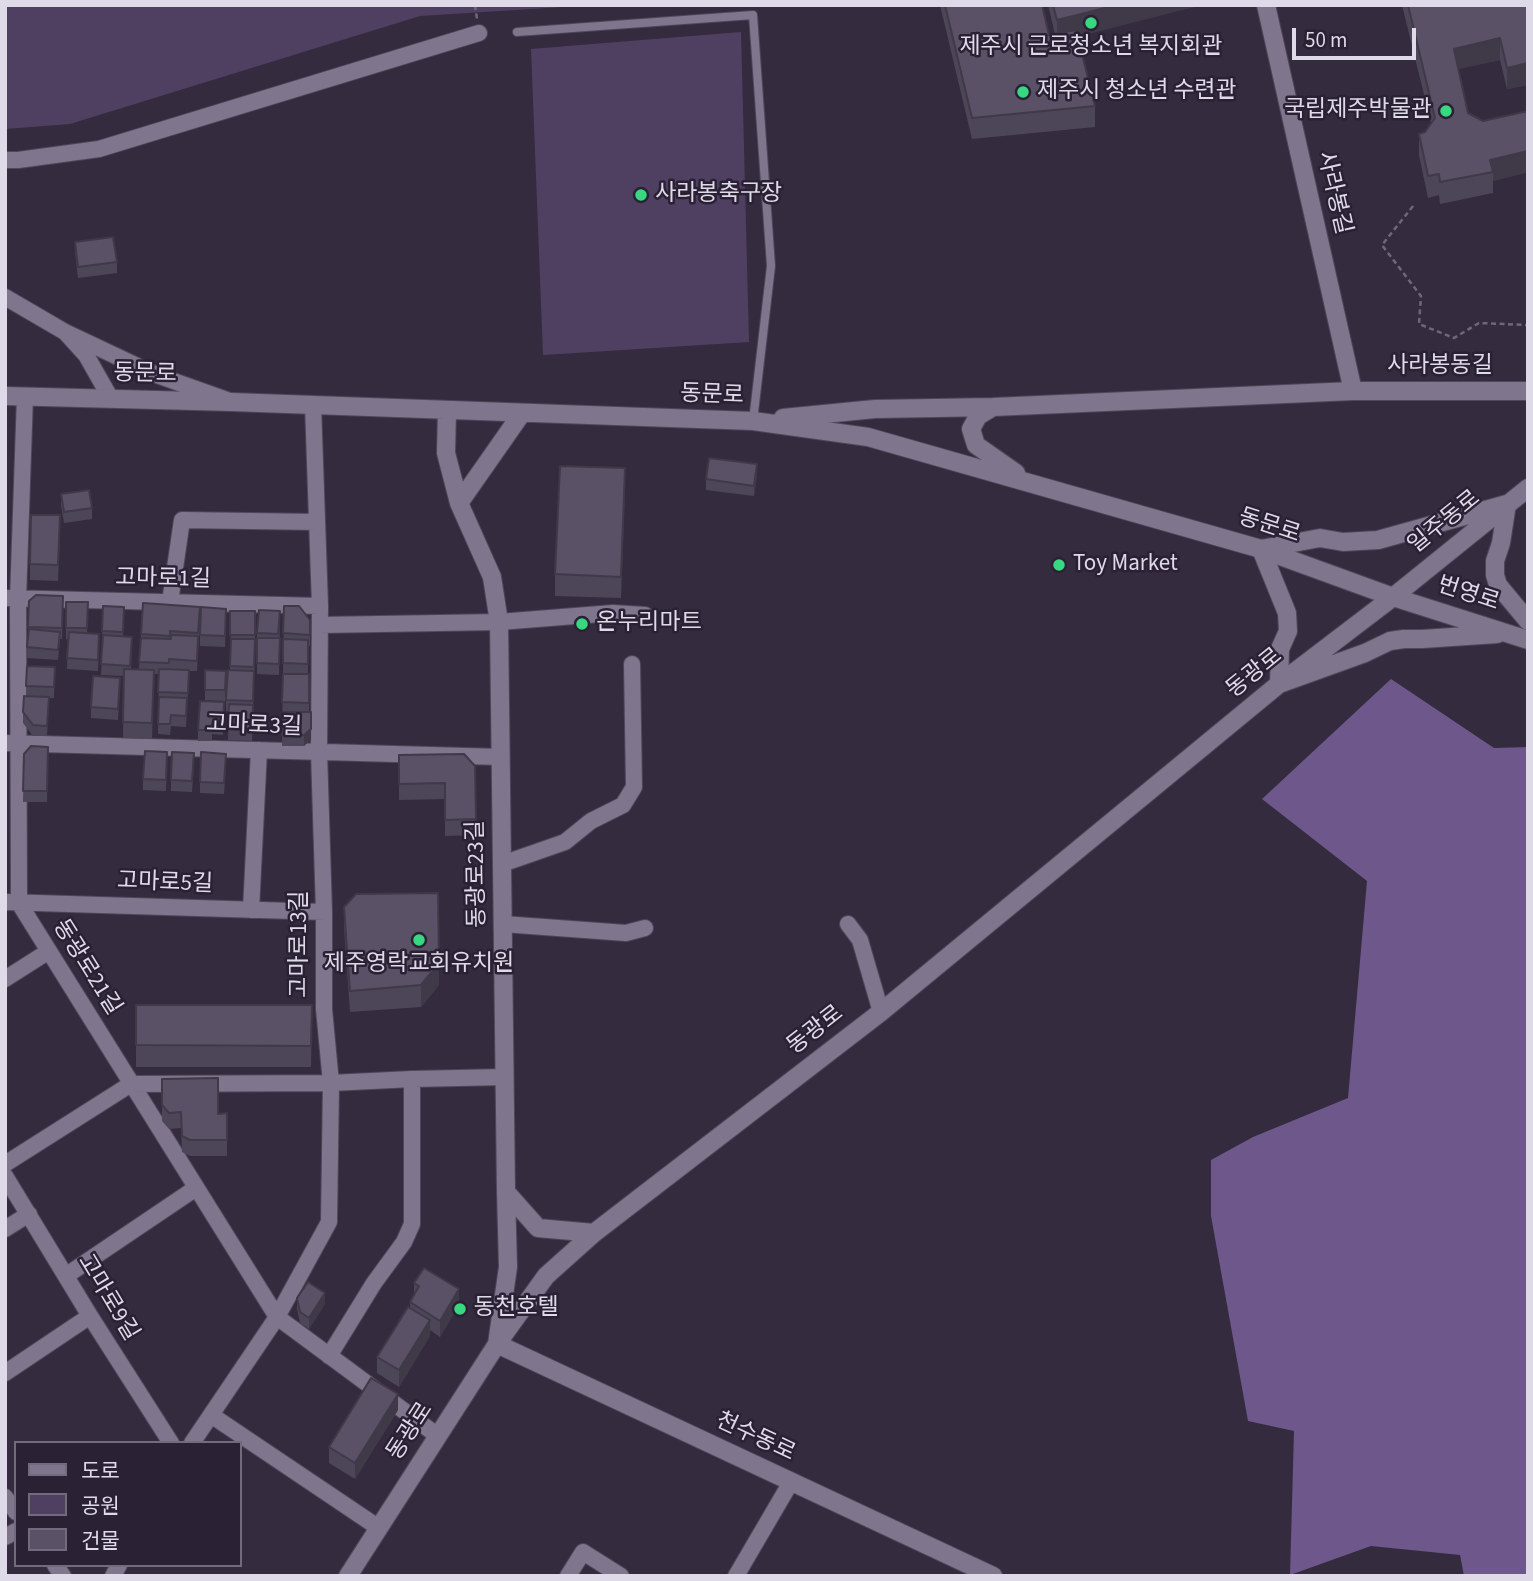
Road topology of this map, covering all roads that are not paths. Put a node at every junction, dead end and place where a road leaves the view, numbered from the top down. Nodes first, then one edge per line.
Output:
1 (1266, 5) edge
2 (517, 32) dead end
3 (479, 33) dead end
4 (5, 160) edge
5 (5, 297) edge
6 (65, 332) junction
7 (1353, 391) junction
8 (1528, 391) edge
9 (5, 396) edge
10 (25, 396) junction
11 (111, 398) junction
12 (232, 402) junction
13 (313, 405) junction
14 (993, 407) junction
15 (447, 410) junction
16 (522, 413) junction
17 (753, 421) junction
18 (1031, 483) junction
19 (1528, 488) edge
20 (460, 503) junction
21 (1507, 504) junction
22 (317, 522) junction
23 (1261, 549) junction
24 (1392, 597) junction
25 (12, 598) edge
26 (170, 603) junction
27 (320, 606) junction
28 (645, 615) dead end
29 (1528, 621) edge
30 (499, 622) junction
31 (320, 625) junction
32 (1507, 634) junction
33 (1528, 640) edge
34 (632, 664) dead end
35 (12, 683) edge
36 (1279, 684) junction
37 (12, 743) edge
38 (259, 750) junction
39 (319, 752) junction
40 (501, 758) junction
41 (502, 864) junction
42 (12, 902) edge
43 (251, 910) junction
44 (324, 912) junction
45 (503, 924) junction
46 (848, 924) dead end
47 (645, 928) dead end
48 (49, 951) junction
49 (5, 979) edge
50 (881, 1012) junction
51 (505, 1077) junction
52 (412, 1079) junction
53 (331, 1083) junction
54 (131, 1084) junction
55 (5, 1164) edge
56 (5, 1176) edge
57 (196, 1188) junction
58 (506, 1192) junction
59 (29, 1214) junction
60 (5, 1228) edge
61 (594, 1233) junction
62 (67, 1275) junction
63 (90, 1316) junction
64 (277, 1317) junction
65 (497, 1344) junction
66 (329, 1356) junction
67 (5, 1373) edge
68 (211, 1415) junction
69 (438, 1436) junction
70 (169, 1441) edge
71 (193, 1441) edge
72 (791, 1482) junction
73 (379, 1528) junction
74 (348, 1576) edge
75 (568, 1576) edge
76 (621, 1576) edge
77 (736, 1576) edge
78 (993, 1576) edge

1 - 7 main road, 사라봉길
2 - 17 lane
3 - 4 street
5 - 6 street
6 - 11 street
6 - 12 street
7 - 8 main road, 사라봉동길
7 - 14 main road, 사라봉동길
9 - 10 main road, 동문로
10 - 11 main road, 동문로
10 - 25 street
11 - 12 main road, 동문로
12 - 13 main road, 동문로
13 - 15 main road, 동문로
13 - 22 street, 고마로13길
14 - 17 main road, 사라봉동길
14 - 18 main road
15 - 16 main road, 동문로
15 - 20 main road, 동광로23길
16 - 17 main road, 동문로
16 - 20 main road
17 - 18 main road, 동문로
18 - 23 main road, 동문로
19 - 21 main road, 일주동로
20 - 30 main road, 동광로23길
21 - 23 main road
21 - 24 main road, 일주동로
21 - 29 main road
22 - 26 street
22 - 27 street, 고마로13길
23 - 24 main road, 동문로
23 - 36 main road
24 - 32 main road, 번영로
24 - 36 main road, 동광로
25 - 26 street, 고마로1길
25 - 35 street
26 - 27 street, 고마로1길
27 - 31 street, 고마로13길
28 - 30 street
30 - 31 street
30 - 40 main road, 동광로23길
31 - 39 street, 고마로13길
32 - 33 main road, 번영로
32 - 36 main road
34 - 41 street
35 - 37 street
36 - 50 main road, 동광로
37 - 38 street, 고마로3길
37 - 42 street
38 - 39 street, 고마로3길
38 - 43 street
39 - 40 street, 고마로3길
39 - 44 street, 고마로13길
40 - 41 main road, 동광로23길
41 - 45 main road, 동광로23길
42 - 43 street, 고마로5길
42 - 48 street, 동광로21길
43 - 44 street, 고마로5길
44 - 53 street, 고마로13길
45 - 47 street
45 - 51 main road, 동광로23길
46 - 50 street
48 - 49 street
48 - 54 street, 동광로21길
50 - 61 main road, 동광로
51 - 52 street
51 - 58 main road, 동광로23길
52 - 53 street
52 - 66 street
53 - 54 street
53 - 64 street, 고마로13길
54 - 55 street
54 - 57 street, 동광로21길
56 - 59 street, 고마로9길
57 - 62 street
57 - 64 street, 동광로21길
58 - 61 main road
58 - 65 main road, 동광로23길
59 - 60 street
59 - 62 street, 고마로9길
61 - 65 main road, 동광로
62 - 63 street, 고마로9길
63 - 67 street
63 - 70 street, 고마로9길
64 - 66 street, 동광로21길
64 - 68 street, 고마로13길
65 - 69 main road, 동광로
65 - 72 main road, 천수동로
66 - 69 street, 동광로21길
68 - 71 street, 고마로13길
68 - 73 street
69 - 73 main road, 동광로
72 - 77 street
72 - 78 main road, 천수동로
73 - 74 main road, 동광로
75 - 76 street

